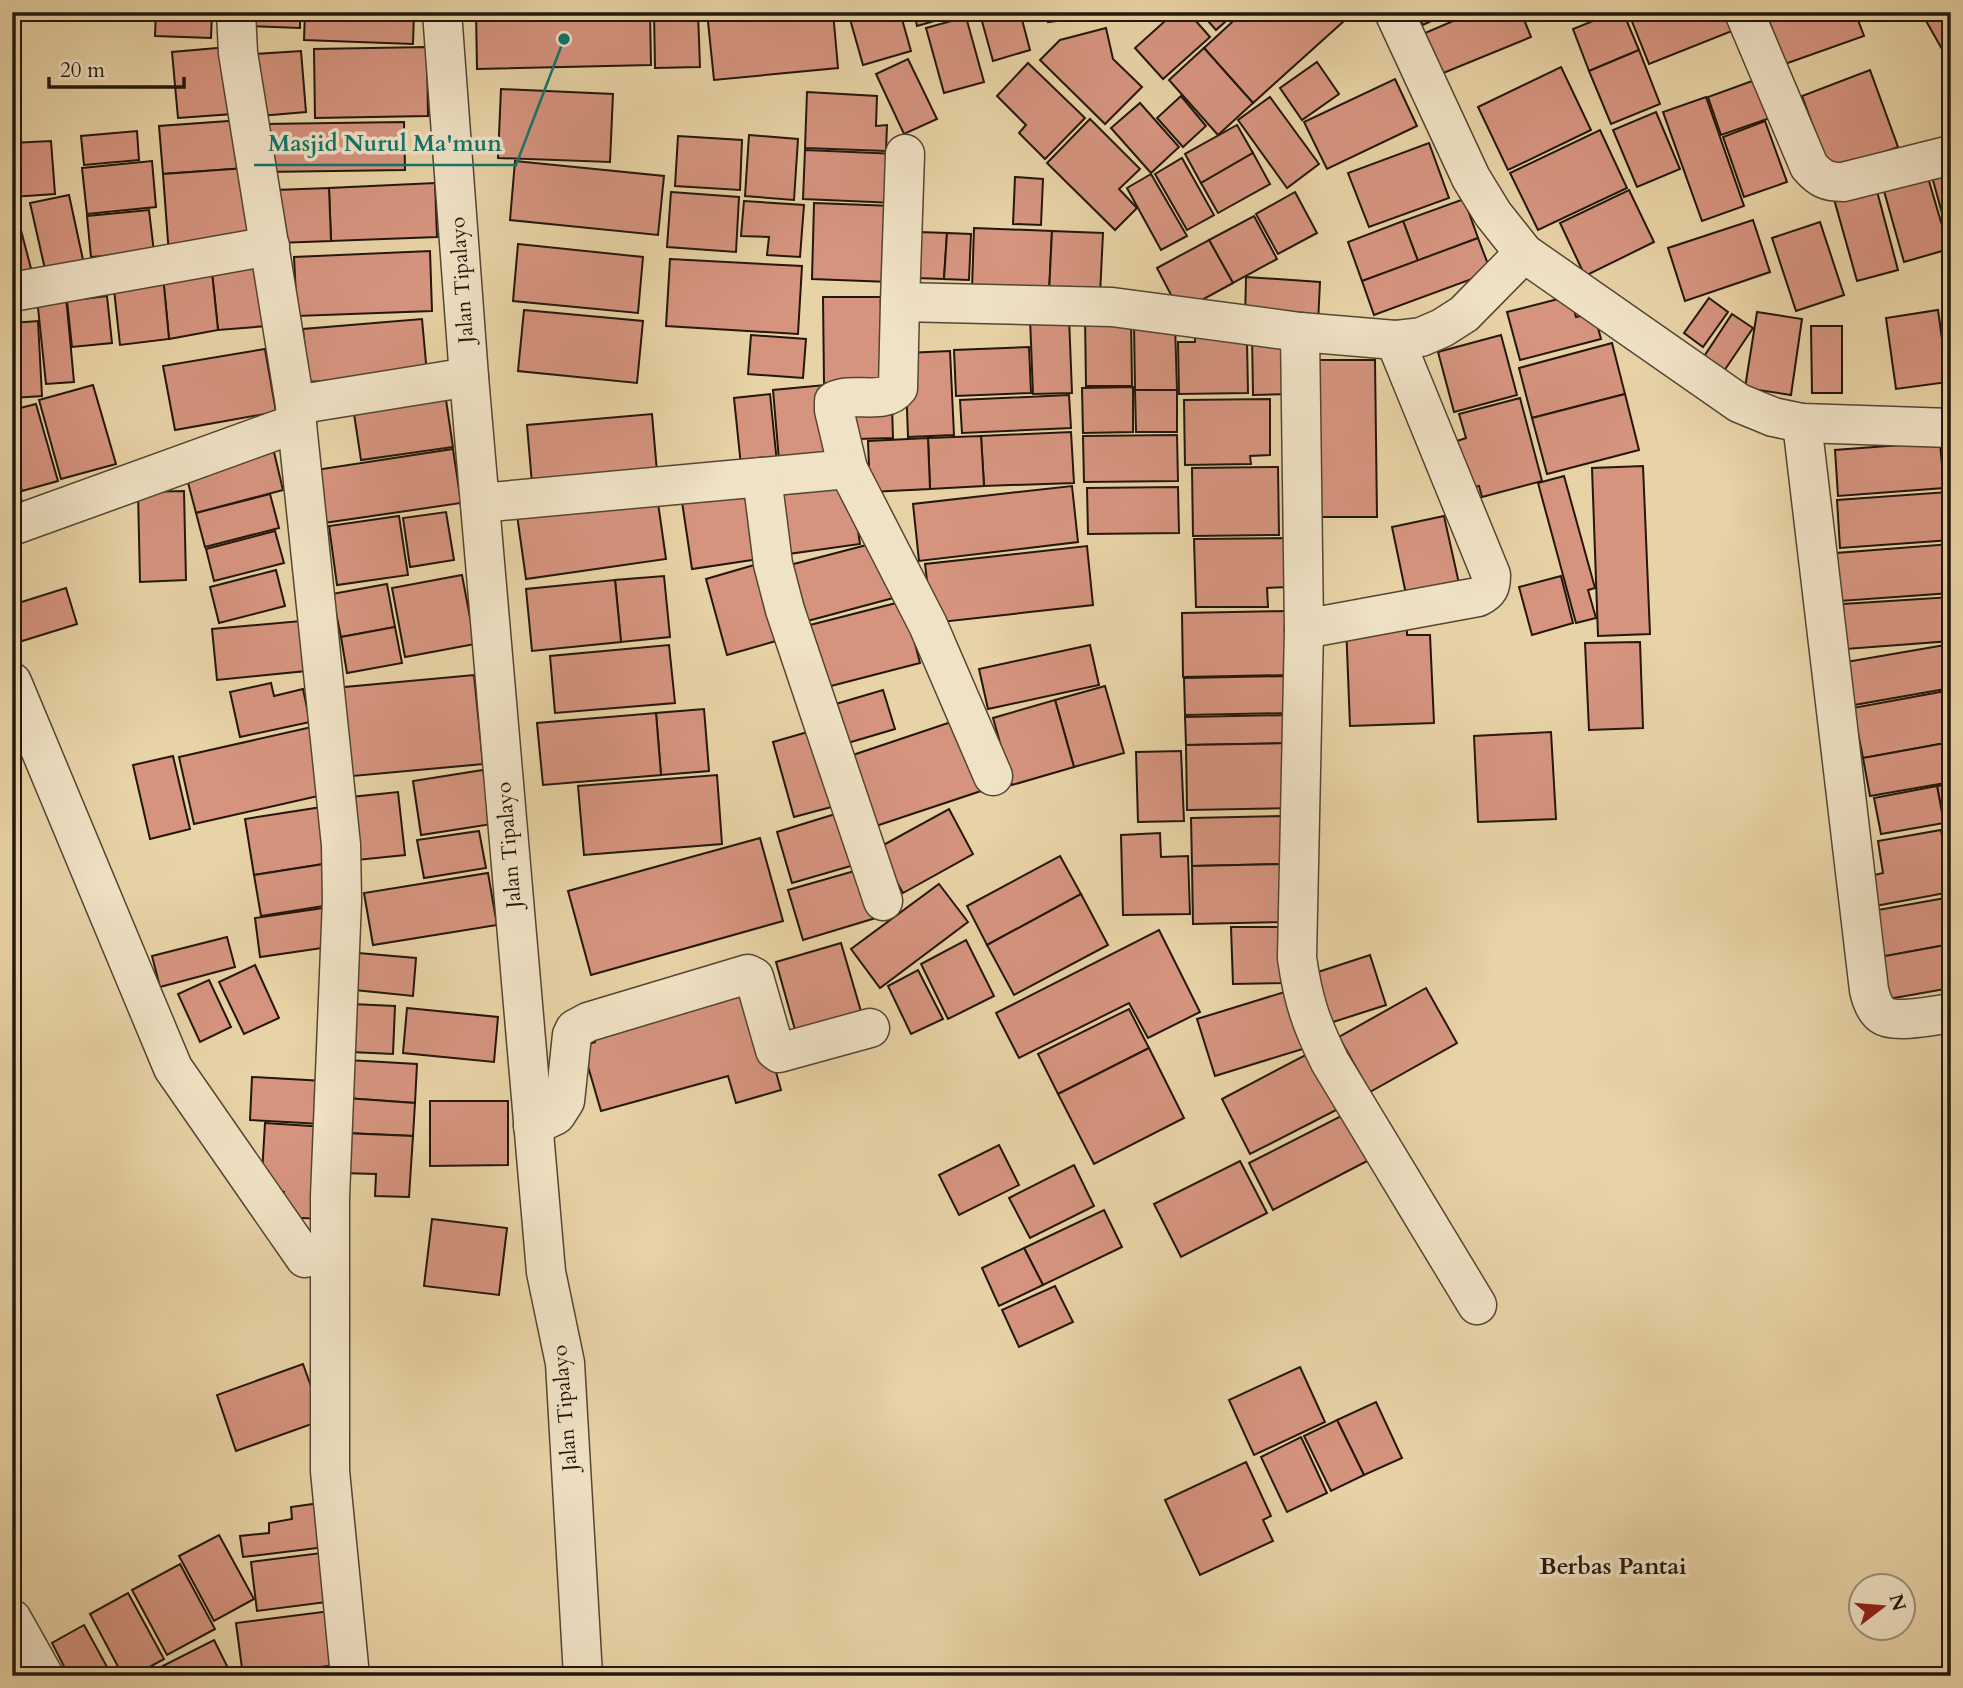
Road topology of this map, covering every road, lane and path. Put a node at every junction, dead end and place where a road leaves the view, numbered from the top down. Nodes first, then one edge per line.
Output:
1 (236, 12) edge
2 (442, 12) edge
3 (1394, 12) edge
4 (1744, 12) edge
5 (905, 154) dead end
6 (1951, 155) edge
7 (270, 246) junction
8 (1524, 253) junction
9 (12, 292) edge
10 (900, 302) junction
11 (1300, 332) junction
12 (1395, 340) junction
13 (469, 377) junction
14 (296, 414) junction
15 (1801, 423) junction
16 (1950, 432) edge
17 (848, 469) junction
18 (762, 477) junction
19 (480, 503) junction
20 (12, 526) edge
21 (1304, 629) junction
22 (12, 682) edge
23 (993, 776) dead end
24 (883, 901) dead end
25 (1951, 1013) edge
26 (870, 1028) dead end
27 (533, 1126) junction
28 (305, 1258) dead end
29 (1477, 1305) dead end
30 (12, 1619) edge
31 (44, 1676) edge
32 (350, 1676) edge
33 (583, 1676) edge

1 - 7 street
2 - 13 street, Jalan Tipalayo
3 - 8 street
4 - 6 street
5 - 10 street
7 - 9 street
7 - 14 street
8 - 12 street
8 - 15 street
10 - 11 street
10 - 17 street
11 - 12 street
11 - 21 street
12 - 21 street
13 - 14 street
13 - 19 street, Jalan Tipalayo
14 - 20 street
14 - 32 street
15 - 16 street
15 - 25 street
17 - 18 street
17 - 23 street
18 - 19 street
18 - 24 street
19 - 27 street, Jalan Tipalayo
21 - 29 street
22 - 28 street
26 - 27 street
27 - 33 street, Jalan Tipalayo
30 - 31 street

